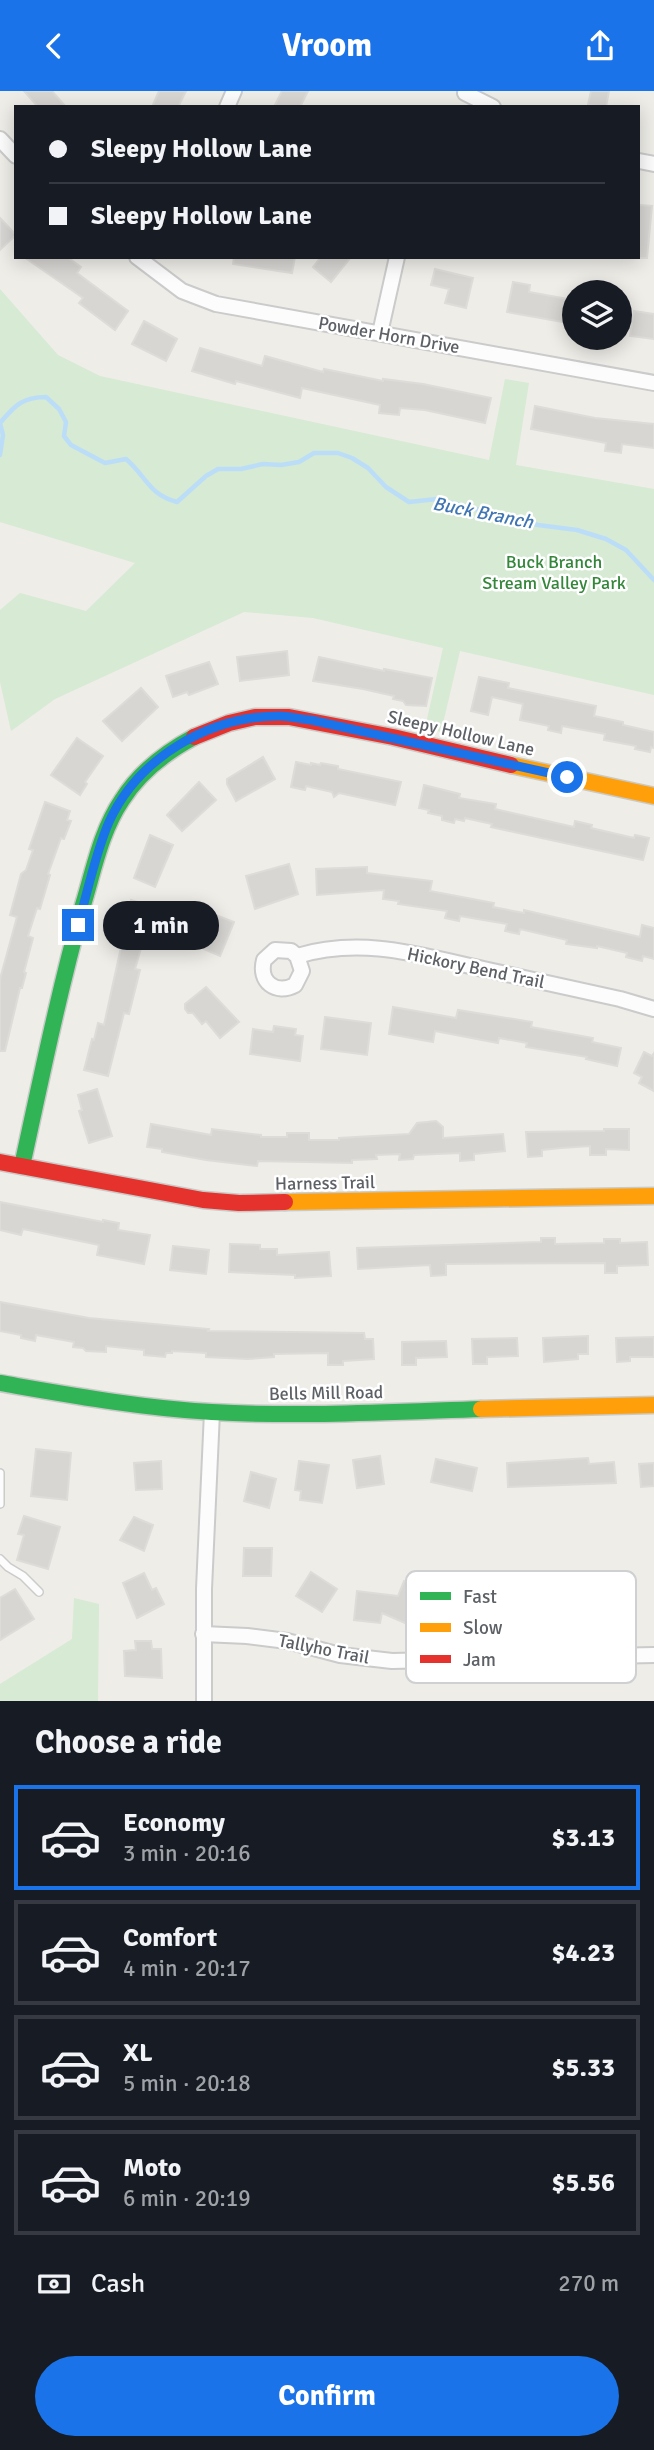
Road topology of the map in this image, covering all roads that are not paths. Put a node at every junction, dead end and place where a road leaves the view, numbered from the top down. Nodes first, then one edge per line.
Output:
1 (465, 92) edge
2 (489, 105) edge
3 (0, 139) edge
4 (14, 154) edge
5 (143, 259) edge
6 (397, 259) edge
7 (380, 333) junction
8 (654, 383) edge
9 (654, 796) edge
10 (297, 956) dead end
11 (654, 1009) edge
12 (0, 1162) edge
13 (22, 1166) junction
14 (654, 1196) edge
15 (0, 1384) edge
16 (654, 1405) edge
17 (212, 1412) junction
18 (0, 1473) edge
19 (0, 1504) edge
20 (0, 1559) edge
21 (39, 1593) dead end
22 (204, 1635) junction
23 (636, 1655) edge
24 (654, 1655) edge
25 (406, 1661) edge
26 (204, 1701) edge

1 - 2 street
3 - 4 street
5 - 7 street, Powder Horn Drive
6 - 7 street
7 - 8 street, Powder Horn Drive
9 - 13 street, Sleepy Hollow Lane
10 - 11 street, Hickory Bend Trail
12 - 13 street, Harness Trail
13 - 14 street, Harness Trail
15 - 17 street, Bells Mill Road
16 - 17 street, Bells Mill Road
17 - 22 street
18 - 19 lane
20 - 21 lane
22 - 25 street, Tallyho Trail
22 - 26 street
23 - 24 street, Tallyho Trail

